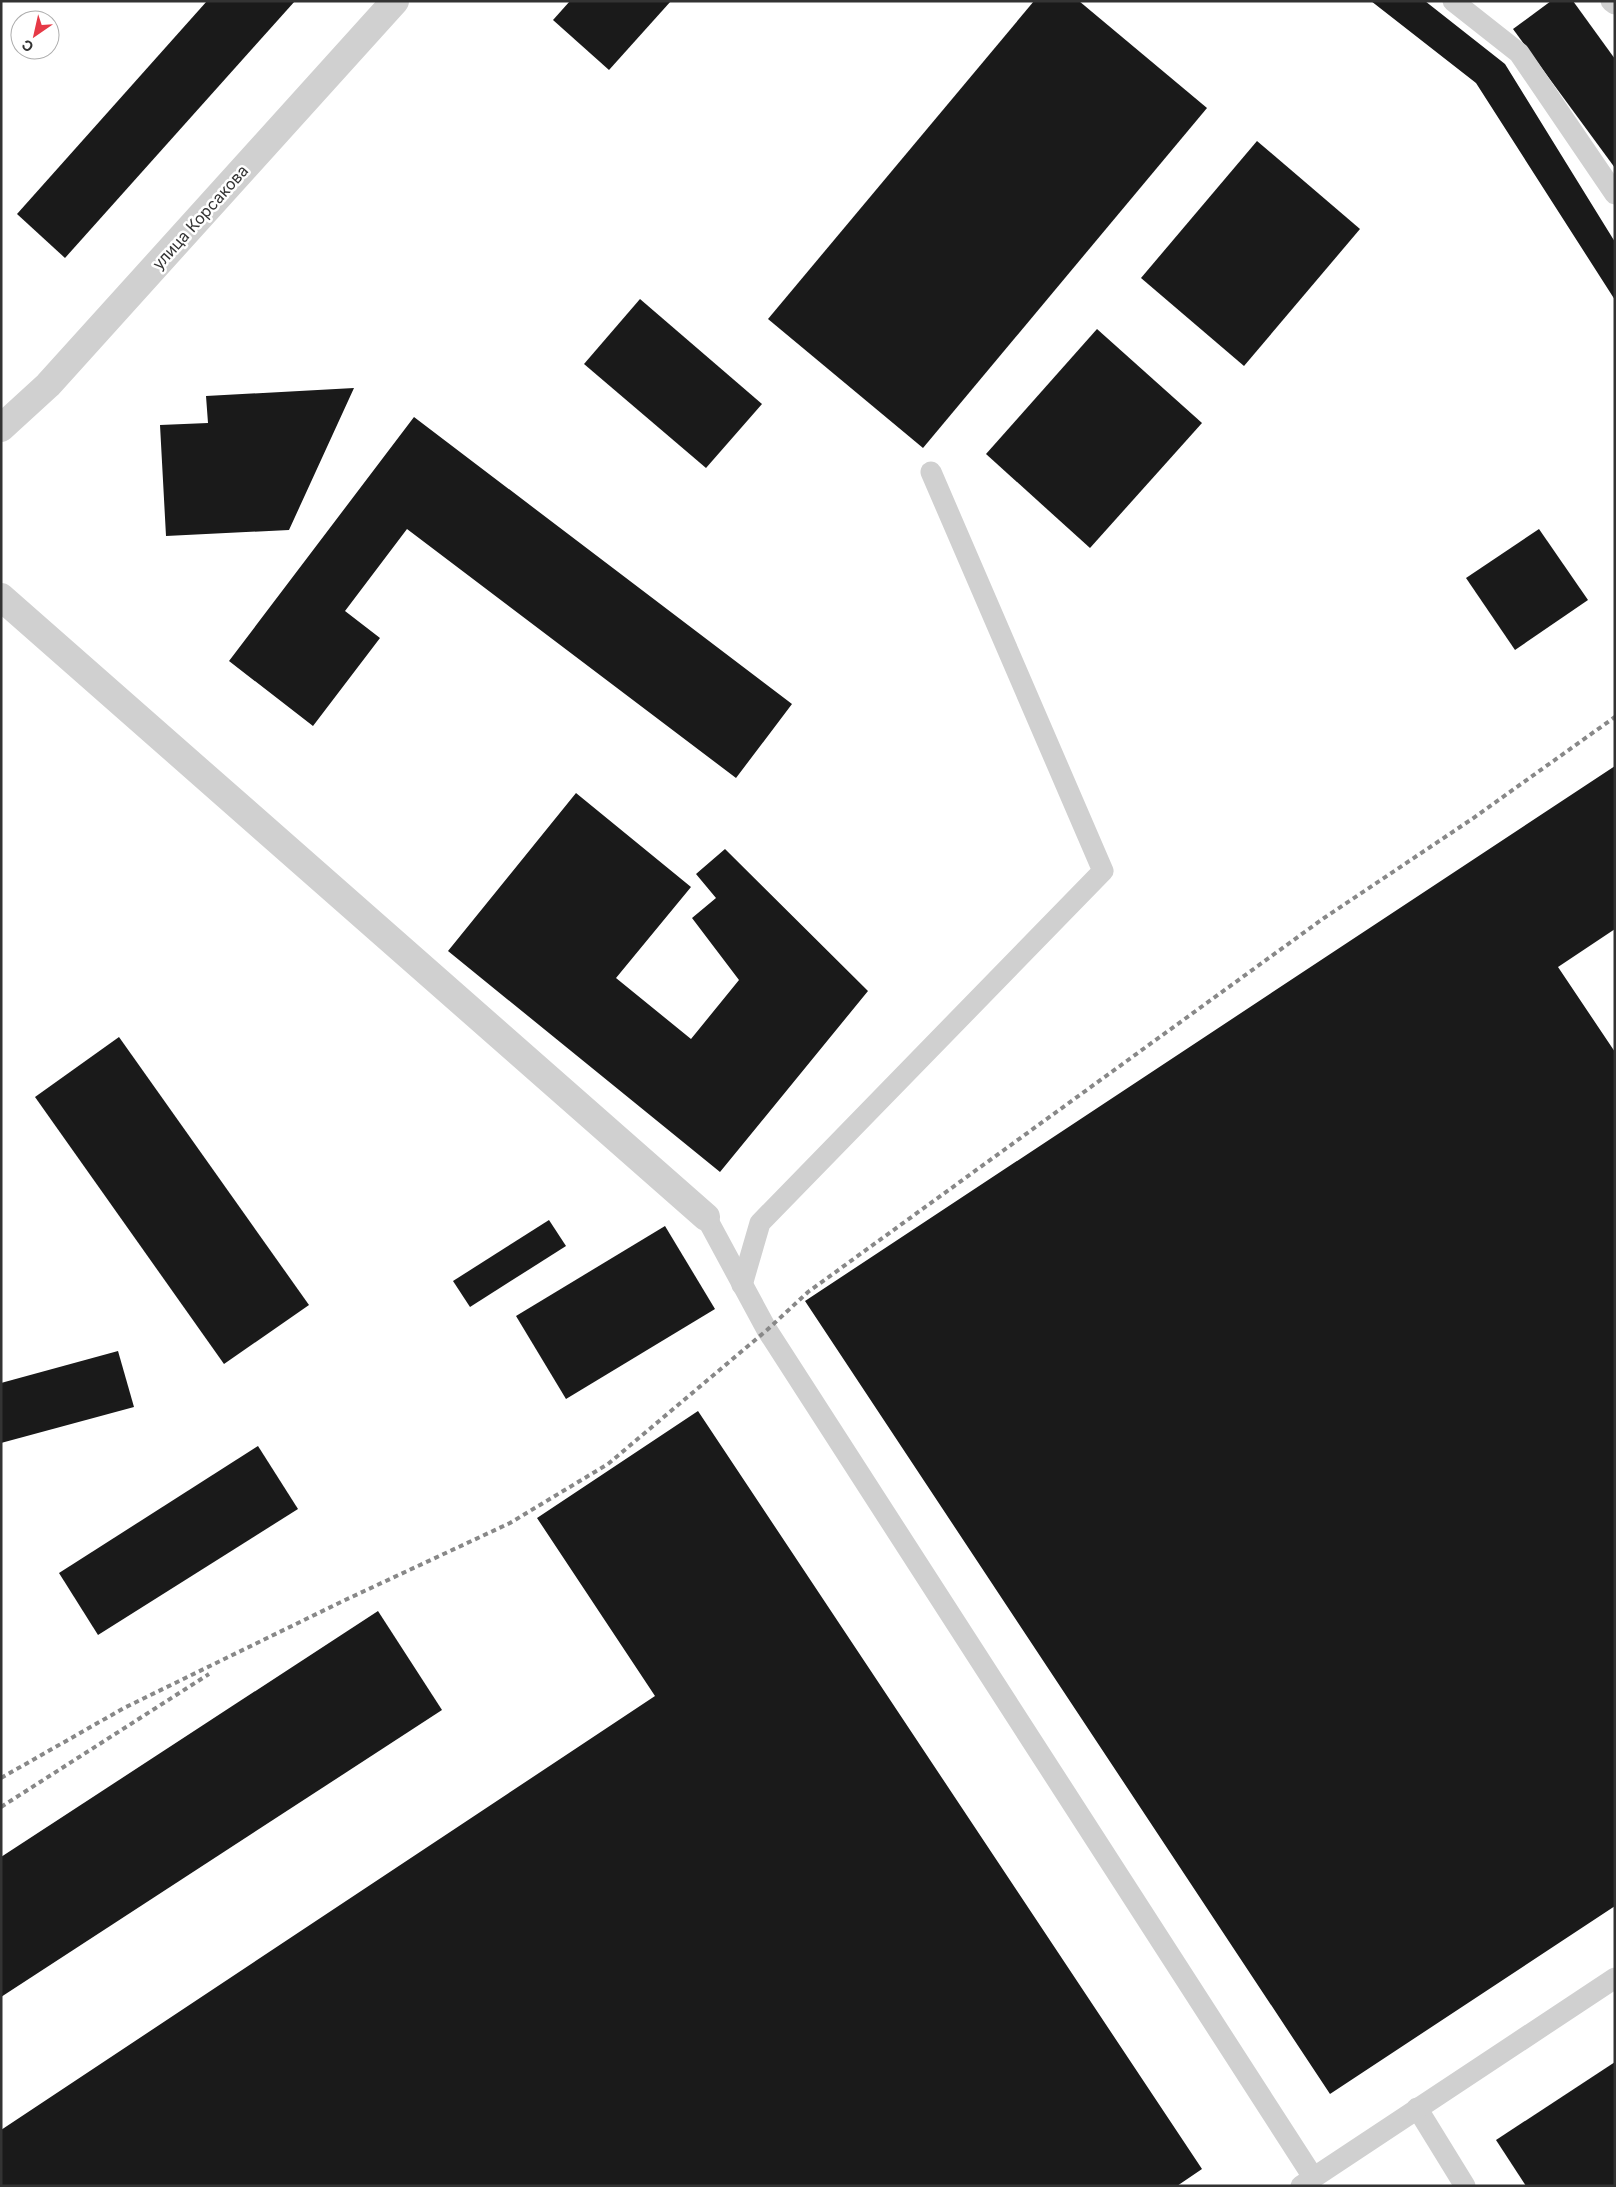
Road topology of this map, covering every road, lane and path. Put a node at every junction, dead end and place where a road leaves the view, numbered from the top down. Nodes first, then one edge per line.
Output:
1 (395, 1) edge
2 (1453, 1) edge
3 (1611, 1) edge
4 (1615, 4) edge
5 (1615, 194) edge
6 (1, 428) edge
7 (931, 472) dead end
8 (1, 597) edge
9 (706, 1217) joint
10 (742, 1285) junction
11 (1615, 1978) edge
12 (1418, 2108) junction
13 (1307, 2182) edge
14 (1465, 2186) edge

1 - 6 street, улица Корсакова
2 - 5 lane
3 - 4 lane
7 - 10 lane
8 - 9 street
9 - 10 lane
10 - 13 lane
11 - 12 lane
12 - 13 lane
12 - 14 lane

